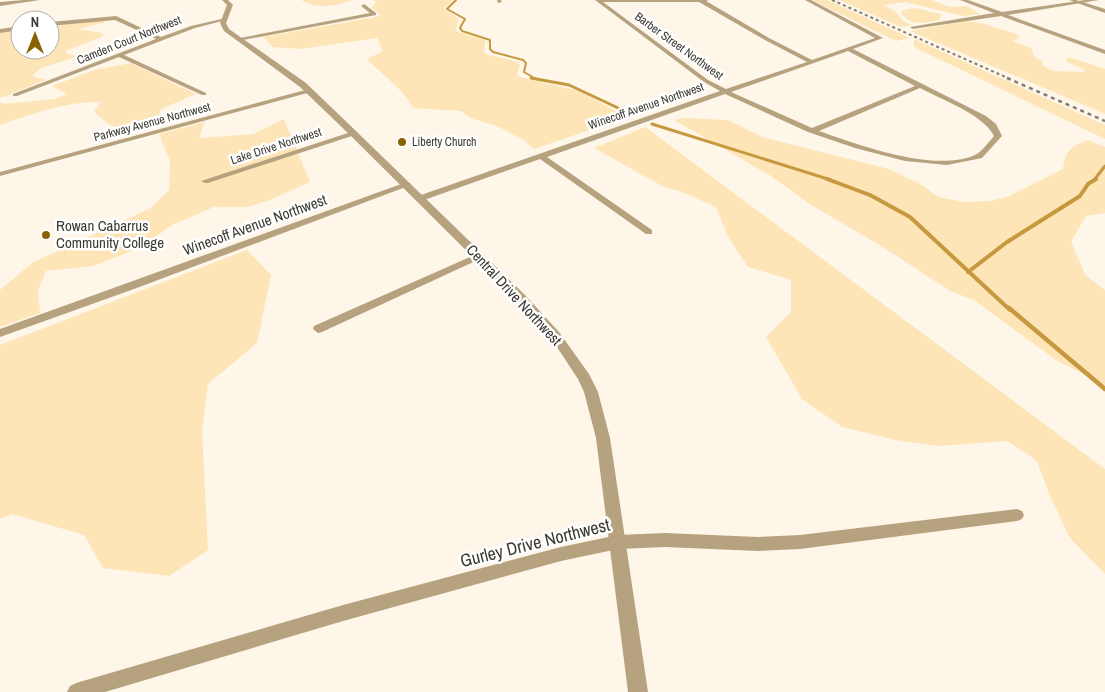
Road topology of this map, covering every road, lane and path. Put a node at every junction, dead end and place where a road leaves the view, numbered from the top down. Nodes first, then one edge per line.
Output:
1 (38, 0) edge
2 (228, 0) edge
3 (598, 0) edge
4 (700, 0) edge
5 (714, 0) edge
6 (807, 0) edge
7 (963, 0) edge
8 (1071, 0) edge
9 (1096, 0) edge
10 (1079, 3) junction
11 (0, 4) edge
12 (364, 6) dead end
13 (1105, 11) edge
14 (1001, 14) junction
15 (224, 19) junction
16 (60, 23) edge
17 (913, 27) dead end
18 (238, 38) junction
19 (880, 38) joint
20 (162, 40) junction
21 (848, 49) junction
22 (1105, 52) edge
23 (121, 56) junction
24 (812, 62) junction
25 (920, 86) junction
26 (309, 91) junction
27 (724, 92) junction
28 (204, 94) dead end
29 (15, 96) dead end
30 (814, 130) junction
31 (354, 134) junction
32 (541, 156) junction
33 (0, 174) edge
34 (205, 181) dead end
35 (407, 185) junction
36 (421, 198) junction
37 (649, 232) dead end
38 (479, 256) junction
39 (318, 329) dead end
40 (0, 333) edge
41 (1017, 515) dead end
42 (618, 542) junction
43 (76, 692) edge
44 (638, 692) edge

1 - 11 street
2 - 15 street
3 - 4 street
3 - 27 street, Barber Street Northwest
4 - 5 street
4 - 24 street
6 - 19 street
7 - 14 street
8 - 10 street
9 - 10 street
10 - 13 street
10 - 14 street
12 - 18 street
14 - 17 street
14 - 22 street
15 - 18 street, Central Drive Northwest
15 - 20 street, Camden Court Northwest
16 - 20 street
18 - 26 street, Central Drive Northwest
19 - 21 street, Winecoff Avenue Northwest
20 - 23 street, Camden Court Northwest
21 - 24 street, Winecoff Avenue Northwest
21 - 25 street
23 - 28 street
23 - 29 street, Camden Court Northwest
24 - 27 street, Winecoff Avenue Northwest
25 - 30 street
25 - 30 street, Barber Street Northwest
26 - 31 street, Central Drive Northwest
26 - 33 street, Parkway Avenue Northwest
27 - 30 street, Barber Street Northwest
27 - 32 street, Winecoff Avenue Northwest
31 - 34 street, Lake Drive Northwest
31 - 35 street, Central Drive Northwest
32 - 36 street, Winecoff Avenue Northwest
32 - 37 street
35 - 36 street, Central Drive Northwest
35 - 40 street, Winecoff Avenue Northwest
36 - 38 street, Central Drive Northwest
38 - 39 street
38 - 42 street, Central Drive Northwest
41 - 42 street, Gurley Drive Northwest
42 - 43 street, Gurley Drive Northwest
42 - 44 street, Central Drive Northwest

